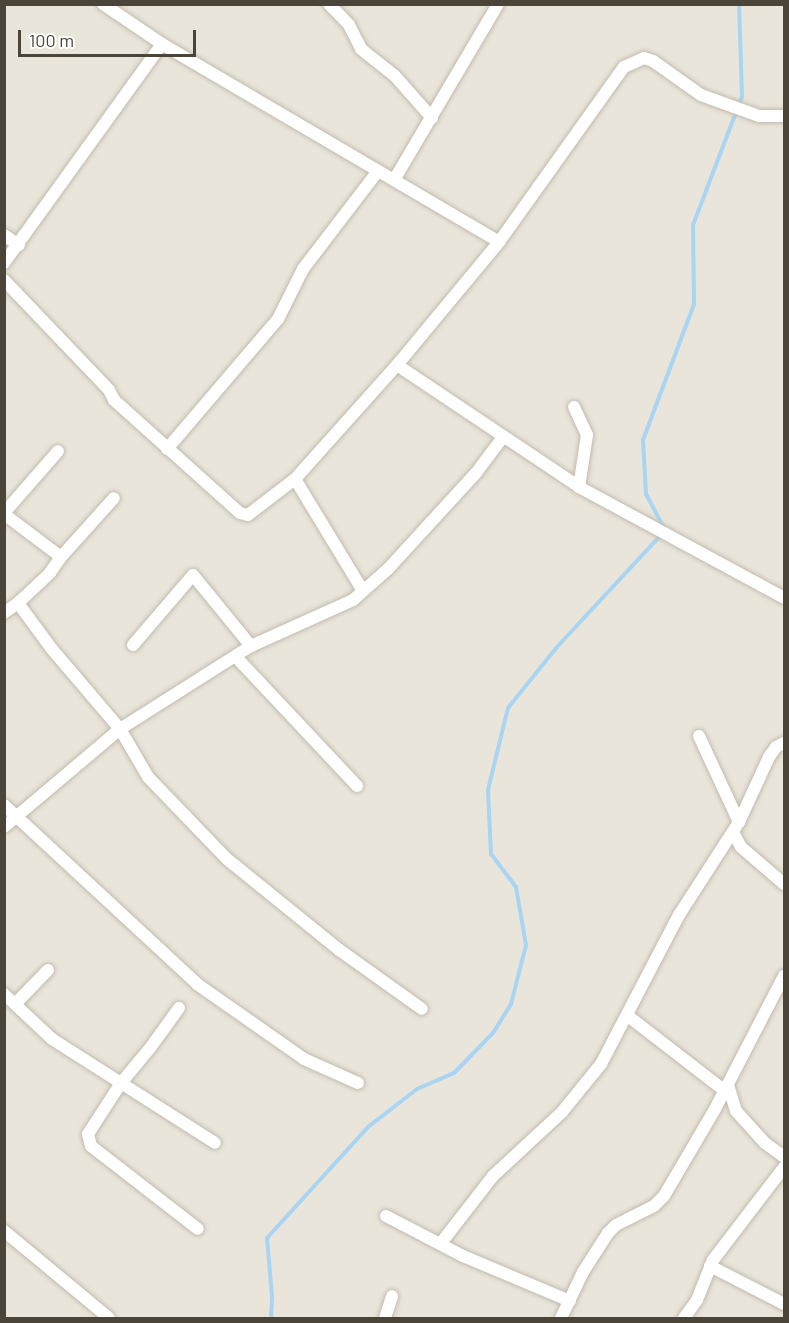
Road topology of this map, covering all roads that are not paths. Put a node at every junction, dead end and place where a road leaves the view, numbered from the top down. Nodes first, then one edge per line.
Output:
1 (103, 4) edge
2 (329, 4) edge
3 (498, 4) edge
4 (162, 44) junction
5 (784, 117) edge
6 (432, 118) junction
7 (378, 171) junction
8 (394, 180) junction
9 (4, 235) edge
10 (499, 242) junction
11 (19, 245) junction
12 (4, 263) edge
13 (4, 280) edge
14 (397, 365) junction
15 (574, 407) dead end
16 (503, 437) junction
17 (167, 449) junction
18 (58, 451) dead end
19 (295, 479) junction
20 (579, 487) junction
21 (114, 498) dead end
22 (4, 513) edge
23 (61, 557) junction
24 (363, 591) junction
25 (784, 598) edge
26 (18, 603) junction
27 (4, 613) edge
28 (133, 645) dead end
29 (251, 646) junction
30 (236, 657) junction
31 (120, 729) junction
32 (699, 736) dead end
33 (784, 743) edge
34 (357, 786) dead end
35 (4, 805) edge
36 (16, 816) junction
37 (4, 827) edge
38 (736, 827) junction
39 (784, 884) edge
40 (48, 970) dead end
41 (784, 976) edge
42 (781, 990) edge
43 (4, 994) edge
44 (16, 1003) junction
45 (179, 1008) dead end
46 (422, 1009) dead end
47 (628, 1016) junction
48 (121, 1083) junction
49 (358, 1083) dead end
50 (726, 1088) junction
51 (715, 1109) junction
52 (736, 1111) junction
53 (215, 1143) dead end
54 (784, 1158) edge
55 (784, 1167) edge
56 (386, 1216) dead end
57 (198, 1229) dead end
58 (4, 1231) edge
59 (441, 1243) junction
60 (710, 1266) junction
61 (392, 1296) dead end
62 (570, 1301) junction
63 (784, 1304) edge
64 (109, 1318) edge
65 (385, 1318) edge
66 (561, 1318) edge
67 (684, 1318) edge

1 - 4 street
2 - 6 street
3 - 6 street
4 - 7 street
4 - 11 street
5 - 10 street
6 - 8 street
7 - 8 street
7 - 17 street
8 - 10 street
9 - 11 street
10 - 14 street
11 - 12 street
13 - 17 street
14 - 16 street
14 - 19 street
15 - 20 street
16 - 20 street
16 - 24 street
17 - 19 street
18 - 22 street
19 - 24 street
20 - 25 street
21 - 23 street
22 - 23 street
23 - 26 street
24 - 29 street
26 - 27 street
26 - 31 street
28 - 29 street
29 - 30 street
30 - 31 street
30 - 34 street
31 - 36 street
31 - 46 street
32 - 38 street
33 - 38 street
35 - 36 street
36 - 37 street
36 - 49 street
38 - 39 street
38 - 47 street
40 - 44 street
41 - 42 street
42 - 50 street
43 - 44 street
44 - 48 street
45 - 48 street
47 - 50 street
47 - 59 street
48 - 53 street
48 - 57 street
50 - 51 street
50 - 52 street
51 - 52 street
51 - 62 street
52 - 54 street
55 - 60 street
56 - 59 street
58 - 64 street
59 - 62 street
60 - 63 street
60 - 67 street
61 - 65 street
62 - 66 street

